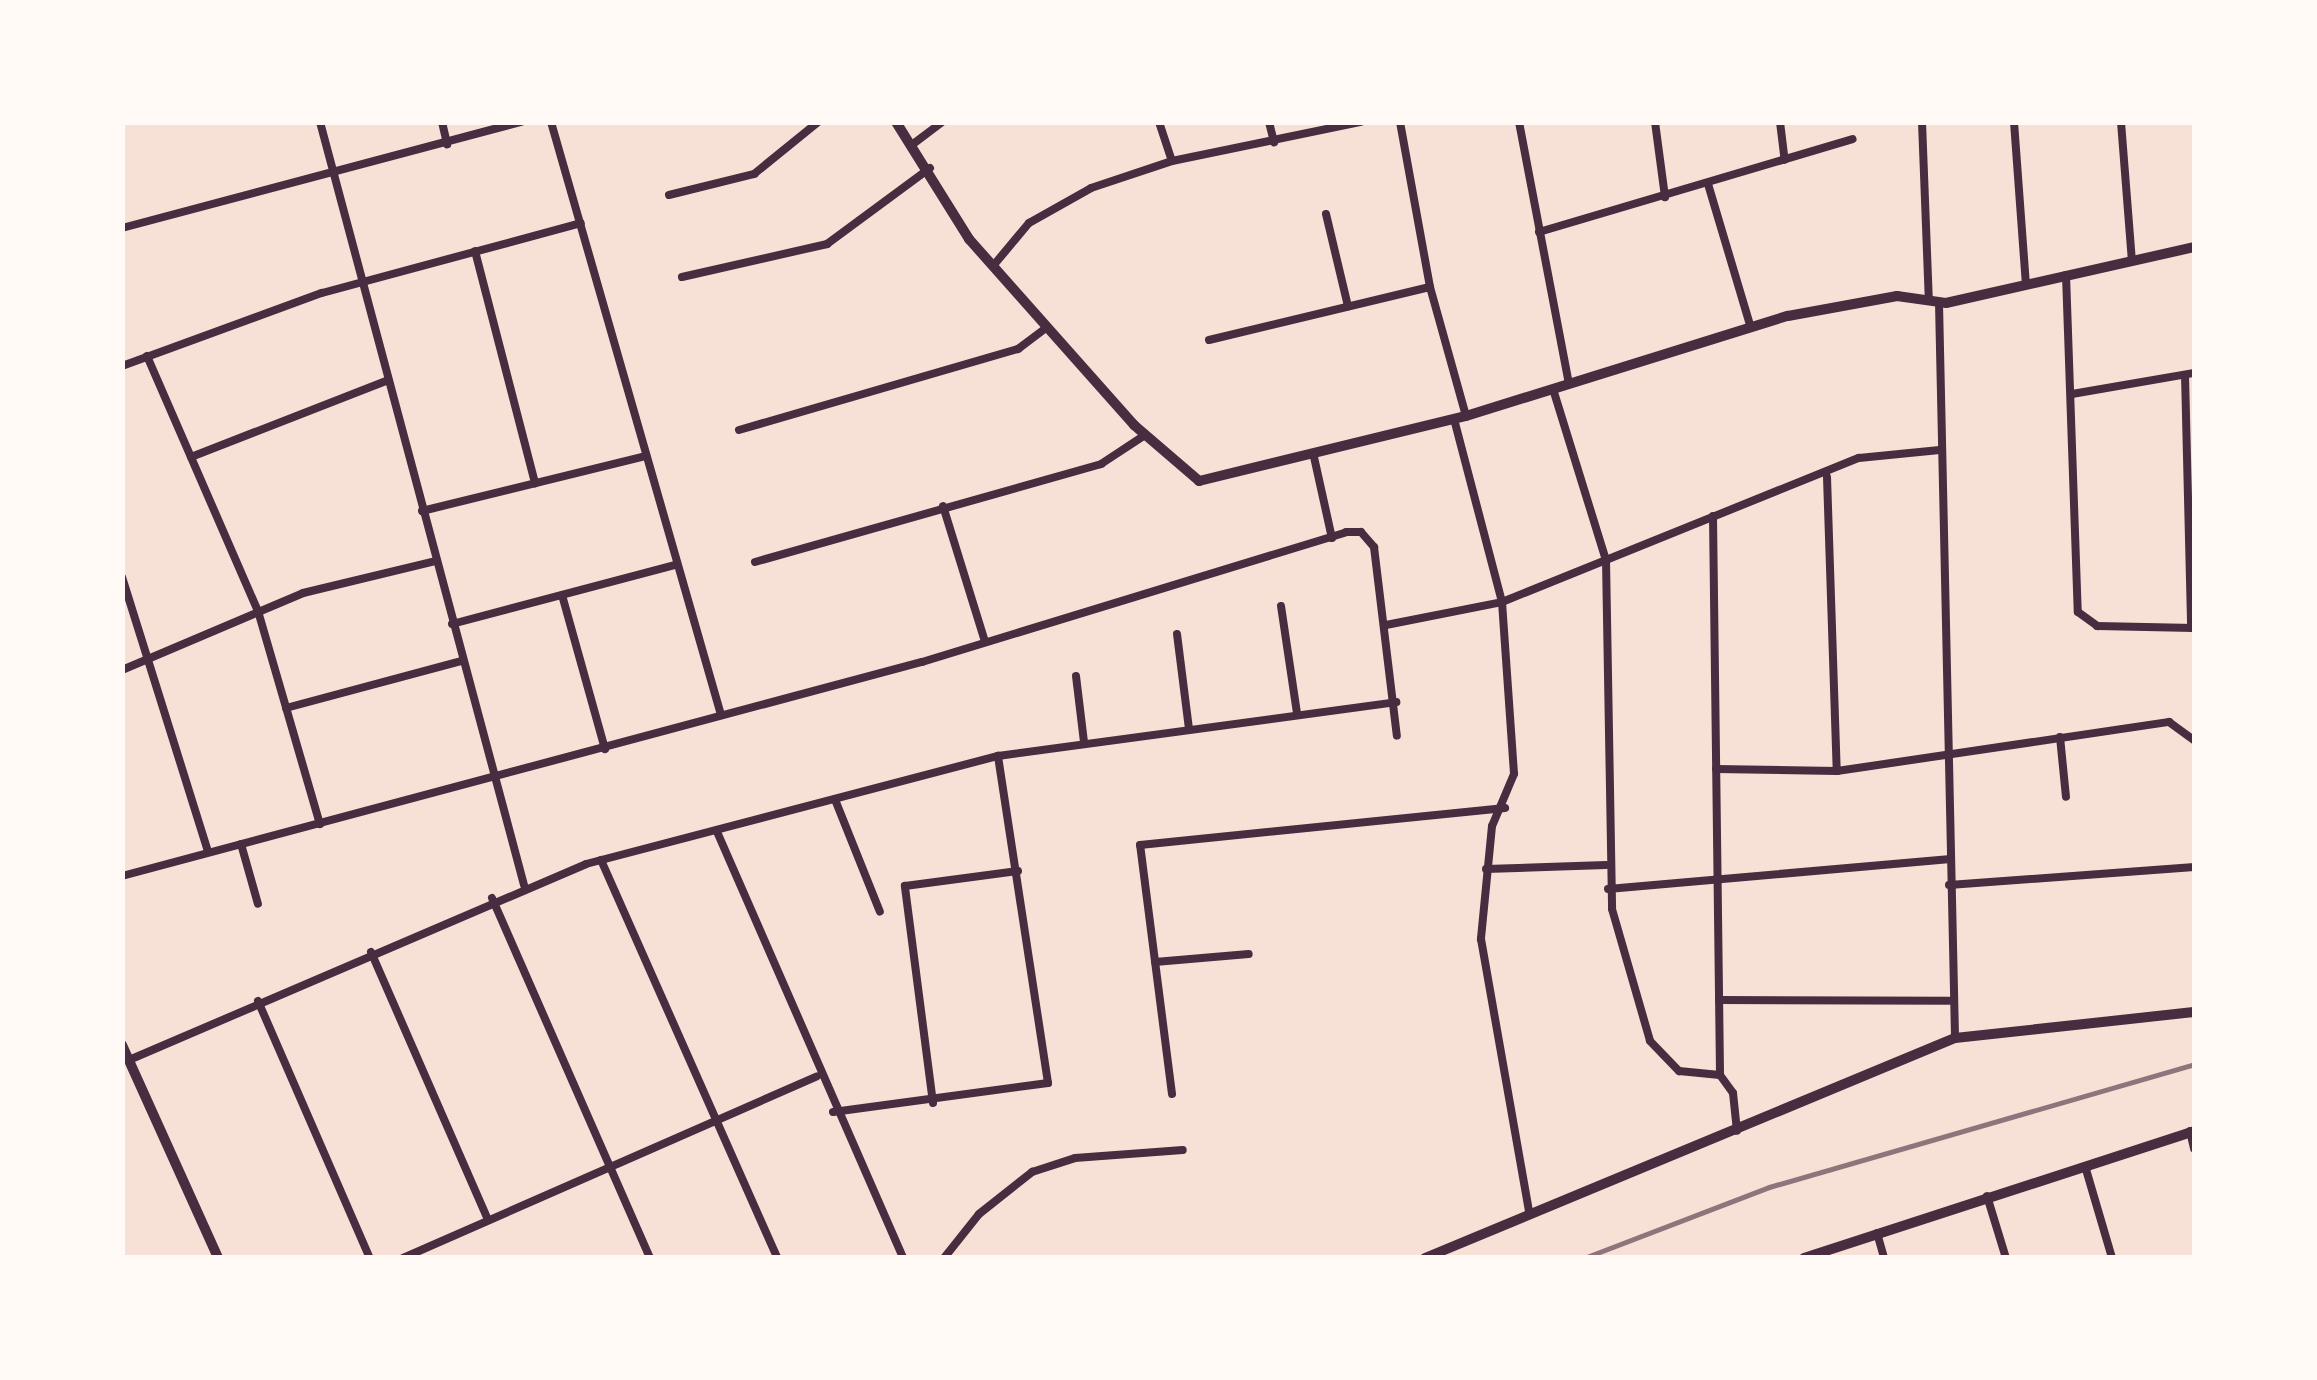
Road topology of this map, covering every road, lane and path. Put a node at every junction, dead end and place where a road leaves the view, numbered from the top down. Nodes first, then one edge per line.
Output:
1 (320, 122) edge
2 (442, 122) edge
3 (521, 122) edge
4 (552, 122) edge
5 (818, 122) edge
6 (896, 122) edge
7 (942, 122) edge
8 (1158, 122) edge
9 (1269, 122) edge
10 (1361, 122) edge
11 (1400, 122) edge
12 (1519, 122) edge
13 (1655, 122) edge
14 (1780, 122) edge
15 (1922, 122) edge
16 (2014, 122) edge
17 (2120, 122) edge
18 (1853, 139) dead end
19 (1274, 142) junction
20 (447, 144) junction
21 (914, 144) junction
22 (1786, 160) junction
23 (1172, 161) junction
24 (930, 168) junction
25 (335, 177) junction
26 (1708, 184) junction
27 (670, 195) dead end
28 (1664, 197) junction
29 (1326, 214) dead end
30 (581, 223) junction
31 (122, 228) edge
32 (1539, 232) junction
33 (2194, 247) edge
34 (475, 251) junction
35 (2132, 261) junction
36 (993, 266) junction
37 (2066, 275) junction
38 (682, 277) dead end
39 (362, 282) junction
40 (2026, 285) junction
41 (1430, 287) junction
42 (1934, 302) junction
43 (1348, 306) junction
44 (1047, 327) junction
45 (1752, 328) junction
46 (1209, 340) dead end
47 (147, 356) junction
48 (122, 366) edge
49 (2190, 374) edge
50 (388, 380) junction
51 (1569, 384) junction
52 (1553, 389) junction
53 (2072, 394) junction
54 (1460, 417) junction
55 (739, 430) dead end
56 (1145, 435) junction
57 (1940, 450) junction
58 (646, 456) junction
59 (1314, 457) junction
60 (191, 458) junction
61 (1827, 477) junction
62 (535, 483) junction
63 (943, 506) junction
64 (422, 511) junction
65 (1714, 516) junction
66 (1332, 538) junction
67 (435, 560) junction
68 (1606, 560) junction
69 (755, 562) dead end
70 (676, 565) junction
71 (122, 577) edge
72 (562, 595) junction
73 (1502, 602) junction
74 (1281, 606) dead end
75 (258, 610) junction
76 (452, 624) junction
77 (1386, 625) junction
78 (2192, 628) edge
79 (1177, 634) dead end
80 (985, 642) junction
81 (152, 656) junction
82 (462, 660) junction
83 (122, 670) edge
84 (1076, 676) dead end
85 (1396, 702) junction
86 (286, 708) junction
87 (1296, 713) junction
88 (721, 715) junction
89 (1189, 729) junction
90 (1397, 736) dead end
91 (2060, 737) junction
92 (2194, 740) edge
93 (1084, 742) junction
94 (604, 749) junction
95 (1948, 749) junction
96 (998, 756) junction
97 (1716, 769) junction
98 (1838, 771) junction
99 (494, 779) junction
100 (2066, 797) dead end
101 (836, 802) junction
102 (1505, 808) junction
103 (320, 824) junction
104 (718, 834) junction
105 (241, 844) junction
106 (208, 852) junction
107 (1948, 859) junction
108 (602, 860) junction
109 (1606, 865) junction
110 (2194, 867) edge
111 (1486, 869) junction
112 (1018, 871) junction
113 (122, 876) edge
114 (524, 885) junction
115 (1718, 885) junction
116 (1949, 885) junction
117 (1608, 888) junction
118 (492, 898) junction
119 (258, 904) dead end
120 (880, 912) dead end
121 (371, 952) junction
122 (1249, 954) dead end
123 (1156, 962) junction
124 (1719, 1000) junction
125 (258, 1002) junction
126 (1949, 1002) junction
127 (2194, 1012) edge
128 (1955, 1038) junction
129 (122, 1045) edge
130 (129, 1060) junction
131 (817, 1076) junction
132 (1720, 1076) junction
133 (1172, 1094) dead end
134 (933, 1103) junction
135 (833, 1112) junction
136 (713, 1120) junction
137 (1737, 1131) junction
138 (2192, 1131) edge
139 (2194, 1148) edge
140 (1183, 1150) dead end
141 (2084, 1162) junction
142 (610, 1167) junction
143 (1986, 1196) junction
144 (1528, 1210) junction
145 (487, 1218) junction
146 (1876, 1231) junction
147 (218, 1258) edge
148 (370, 1258) edge
149 (403, 1258) edge
150 (650, 1258) edge
151 (777, 1258) edge
152 (903, 1258) edge
153 (944, 1258) edge
154 (1425, 1258) edge
155 (1804, 1258) edge
156 (1884, 1258) edge
157 (2006, 1258) edge
158 (2112, 1258) edge

1 - 25 street
2 - 20 street
3 - 20 street
4 - 30 street
5 - 27 street
6 - 21 street
7 - 21 street
8 - 23 street
9 - 19 street
10 - 19 street
11 - 41 street
12 - 32 street
13 - 28 street
14 - 22 street
15 - 42 street
16 - 40 street
17 - 35 street
18 - 22 street
19 - 23 street
20 - 25 street
21 - 24 street
22 - 26 street
23 - 36 street
24 - 36 street
24 - 38 street
25 - 31 street
25 - 39 street
26 - 28 street
26 - 45 street
28 - 32 street
29 - 43 street
30 - 34 street
30 - 58 street
32 - 51 street
33 - 35 street
34 - 39 street
34 - 62 street
35 - 37 street
36 - 44 street
37 - 40 street
37 - 53 street
39 - 47 street
39 - 50 street
40 - 42 street
41 - 43 street
41 - 54 street
42 - 45 street
42 - 57 street
43 - 46 street
44 - 55 street
44 - 56 street
45 - 51 street
47 - 48 street
47 - 60 street
49 - 53 street
49 - 78 street
50 - 60 street
50 - 64 street
51 - 52 street
52 - 54 street
52 - 68 street
53 - 78 street
54 - 59 street
54 - 73 street
56 - 59 street
56 - 63 street
57 - 61 street
57 - 95 street
58 - 62 street
58 - 70 street
59 - 66 street
60 - 75 street
61 - 65 street
61 - 98 street
62 - 64 street
63 - 69 street
63 - 80 street
64 - 67 street
65 - 68 street
65 - 97 street
66 - 77 street
66 - 80 street
67 - 75 street
67 - 76 street
68 - 73 street
68 - 109 street
70 - 72 street
70 - 88 street
71 - 81 street
72 - 76 street
72 - 94 street
73 - 77 street
73 - 102 street
74 - 87 street
75 - 81 street
75 - 86 street
76 - 82 street
77 - 85 street
79 - 89 street
80 - 88 street
81 - 83 street
81 - 106 street
82 - 86 street
82 - 99 street
84 - 93 street
85 - 87 street
85 - 90 street
86 - 103 street
87 - 89 street
88 - 94 street
89 - 93 street
91 - 92 street
91 - 95 street
91 - 100 street
93 - 96 street
94 - 99 street
95 - 98 street
95 - 107 street
96 - 101 street
96 - 112 street
97 - 98 street
97 - 115 street
99 - 103 street
99 - 114 street
101 - 104 street
101 - 120 street
102 - 111 street
102 - 123 street
103 - 105 street
104 - 108 street
104 - 131 street
105 - 106 street
105 - 119 street
106 - 113 street
107 - 115 street
107 - 116 street
108 - 114 street
108 - 136 street
109 - 111 street
109 - 117 street
110 - 116 street
111 - 144 street
112 - 134 street
112 - 134 street
114 - 118 street
115 - 117 street
115 - 124 street
116 - 126 street
117 - 132 street
118 - 121 street
118 - 142 street
121 - 125 street
121 - 145 street
122 - 123 street
123 - 133 street
124 - 126 street
124 - 132 street
125 - 130 street
125 - 148 street
126 - 128 street
127 - 128 street
128 - 137 street
129 - 130 street
130 - 147 street
131 - 135 street
131 - 136 street
132 - 137 street
134 - 135 street
135 - 152 street
136 - 142 street
136 - 151 street
137 - 144 street
138 - 139 street
138 - 141 street
140 - 153 street
141 - 143 street
141 - 158 street
142 - 145 street
142 - 150 street
143 - 146 street
143 - 157 street
144 - 154 street
145 - 149 street
146 - 155 street
146 - 156 street

